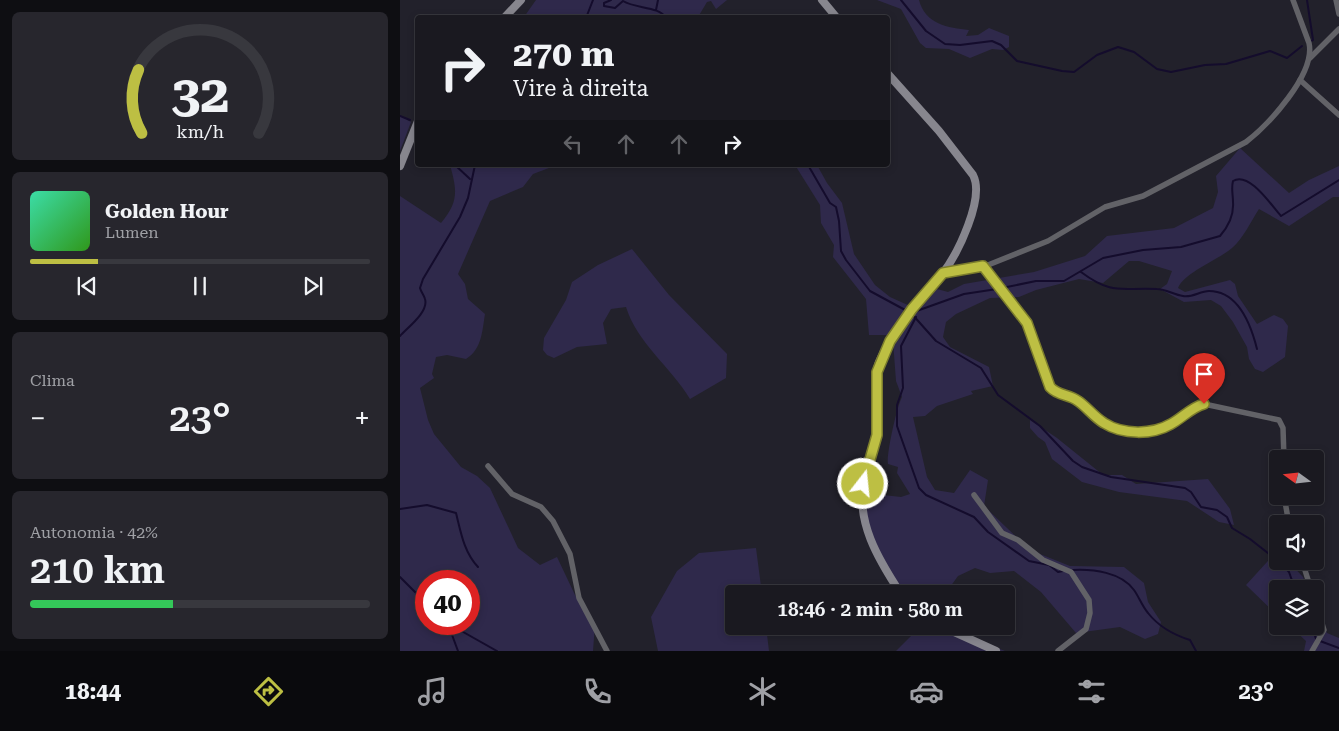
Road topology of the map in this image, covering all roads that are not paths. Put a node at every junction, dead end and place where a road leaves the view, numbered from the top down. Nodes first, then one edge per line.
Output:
1 (521, 0) edge
2 (822, 0) edge
3 (1293, 0) edge
4 (1336, 0) edge
5 (1339, 14) edge
6 (507, 15) edge
7 (834, 15) edge
8 (1339, 29) edge
9 (1310, 58) junction
10 (890, 76) edge
11 (1300, 80) junction
12 (1339, 115) edge
13 (415, 128) edge
14 (400, 166) edge
15 (983, 266) junction
16 (943, 273) junction
17 (1284, 450) edge
18 (488, 466) dead end
19 (974, 495) dead end
20 (895, 585) edge
21 (961, 635) edge
22 (1320, 635) edge
23 (607, 651) edge
24 (996, 651) edge
25 (1058, 651) edge
26 (1312, 651) edge

1 - 6 street
2 - 7 street
3 - 9 street
4 - 5 street
8 - 9 street
9 - 11 street
10 - 16 street
11 - 12 street
11 - 15 street
13 - 14 street
15 - 16 street
15 - 17 street
16 - 20 street
18 - 23 street
19 - 25 street
21 - 24 street
22 - 26 street

